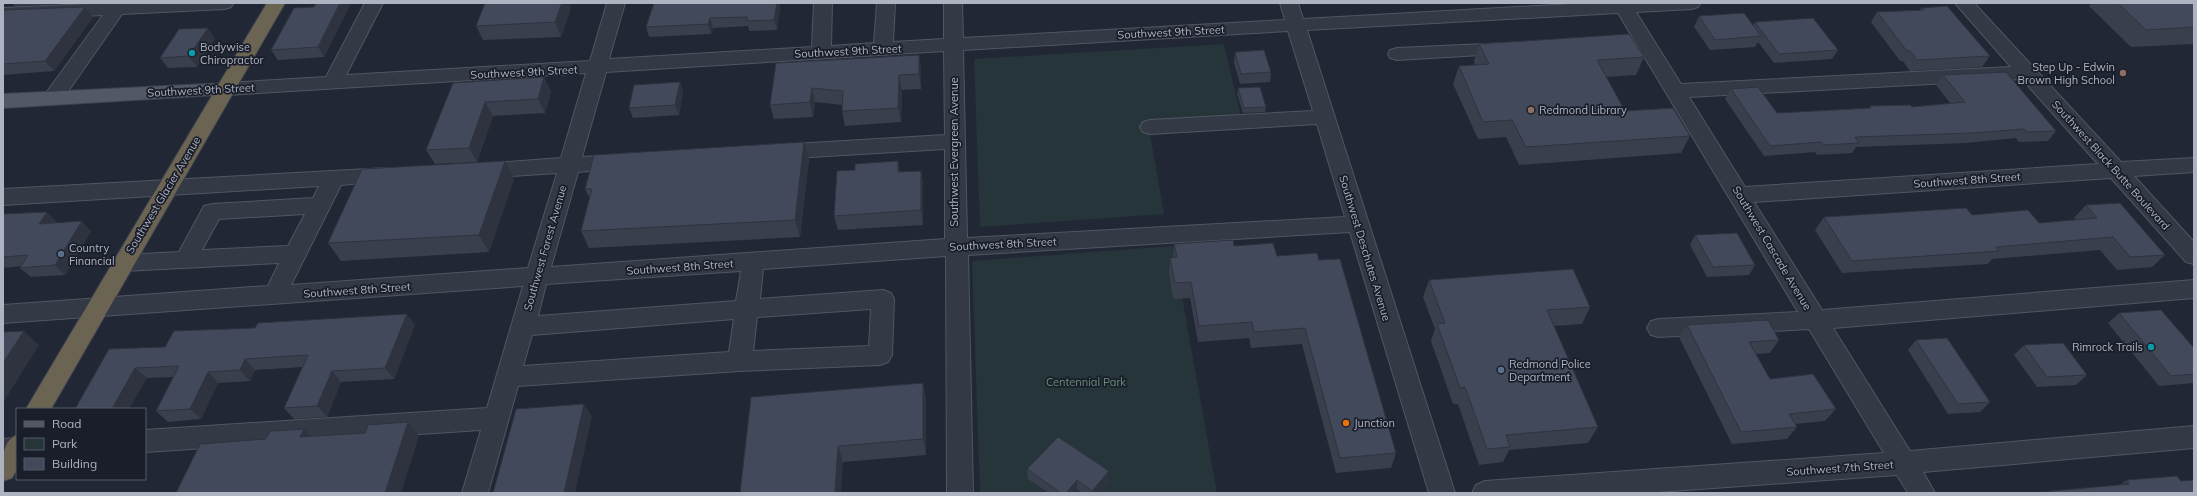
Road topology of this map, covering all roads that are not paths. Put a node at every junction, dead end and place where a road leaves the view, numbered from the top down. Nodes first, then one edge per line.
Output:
1 (225, 3) edge
2 (276, 3) edge
3 (374, 3) edge
4 (616, 3) edge
5 (823, 3) edge
6 (886, 3) edge
7 (953, 3) edge
8 (1289, 3) edge
9 (1692, 3) edge
10 (1964, 3) edge
11 (1623, 5) edge
12 (117, 8) junction
13 (3, 14) edge
14 (1296, 26) junction
15 (1646, 43) junction
16 (1623, 44) edge
17 (953, 45) junction
18 (1522, 48) edge
19 (883, 49) junction
20 (820, 53) junction
21 (1397, 54) dead end
22 (597, 68) junction
23 (2027, 72) junction
24 (333, 82) junction
25 (227, 89) junction
26 (1676, 92) junction
27 (52, 98) junction
28 (3, 101) edge
29 (1325, 117) junction
30 (1150, 127) dead end
31 (954, 141) junction
32 (756, 154) edge
33 (639, 161) edge
34 (2194, 165) edge
35 (569, 166) junction
36 (2116, 169) junction
37 (459, 172) edge
38 (404, 174) edge
39 (334, 178) junction
40 (168, 187) junction
41 (1739, 195) junction
42 (3, 197) edge
43 (319, 205) junction
44 (1358, 224) junction
45 (955, 247) junction
46 (295, 254) junction
47 (2194, 256) edge
48 (186, 260) junction
49 (753, 262) junction
50 (123, 263) junction
51 (537, 278) junction
52 (2194, 289) edge
53 (275, 295) junction
54 (97, 307) junction
55 (747, 309) junction
56 (3, 314) edge
57 (1815, 320) junction
58 (523, 326) junction
59 (1659, 328) dead end
60 (740, 361) junction
61 (508, 377) junction
62 (39, 408) edge
63 (497, 418) junction
64 (2194, 438) edge
65 (146, 441) edge
66 (1904, 463) junction
67 (475, 493) edge
68 (960, 493) edge
69 (1442, 493) edge
70 (1485, 493) edge
71 (1922, 493) edge

1 - 12 street
2 - 25 highway, Southwest Glacier Avenue
3 - 24 street
4 - 22 street, Southwest Forest Avenue
5 - 20 street
6 - 19 street
7 - 17 street, Southwest Evergreen Avenue
8 - 14 street, Southwest Deschutes Avenue
9 - 11 street, Southwest 9th Street
10 - 23 street, Southwest Black Butte Boulevard
11 - 14 street, Southwest 9th Street
11 - 15 street, Southwest Cascade Avenue
12 - 13 street
12 - 27 street
14 - 17 street, Southwest 9th Street
14 - 29 street, Southwest Deschutes Avenue
15 - 16 street
15 - 26 street, Southwest Cascade Avenue
17 - 19 street, Southwest 9th Street
17 - 31 street, Southwest Evergreen Avenue
18 - 21 street
19 - 20 street, Southwest 9th Street
20 - 22 street, Southwest 9th Street
22 - 24 street, Southwest 9th Street
22 - 35 street, Southwest Forest Avenue
23 - 26 street
23 - 36 street, Southwest Black Butte Boulevard
24 - 25 street, Southwest 9th Street
25 - 27 main road, Southwest 9th Street
25 - 40 highway, Southwest Glacier Avenue
26 - 41 street, Southwest Cascade Avenue
27 - 28 main road, Southwest 9th Street
29 - 30 street
29 - 44 street, Southwest Deschutes Avenue
31 - 32 street
31 - 45 street, Southwest Evergreen Avenue
33 - 35 street
34 - 36 street, Southwest 8th Street
35 - 37 street
35 - 51 street, Southwest Forest Avenue
36 - 41 street, Southwest 8th Street
36 - 47 street, Southwest Black Butte Boulevard
38 - 39 street
39 - 40 street
39 - 43 street
40 - 42 street
40 - 50 highway, Southwest Glacier Avenue
41 - 57 street, Southwest Cascade Avenue
43 - 46 street
43 - 48 street
44 - 45 street, Southwest 8th Street
44 - 69 street, Southwest Deschutes Avenue
45 - 49 street, Southwest 8th Street
45 - 68 street, Southwest Evergreen Avenue
46 - 48 street
46 - 53 street
48 - 50 street
49 - 51 street, Southwest 8th Street
49 - 55 street
50 - 54 highway, Southwest Glacier Avenue
51 - 53 street, Southwest 8th Street
51 - 58 street, Southwest Forest Avenue
52 - 57 street
53 - 54 street, Southwest 8th Street
54 - 56 street, Southwest 8th Street
54 - 62 highway, Southwest Glacier Avenue
55 - 58 street
55 - 60 street
55 - 60 street
57 - 59 street
57 - 66 street, Southwest Cascade Avenue
58 - 61 street, Southwest Forest Avenue
60 - 61 street
61 - 63 street, Southwest Forest Avenue
63 - 65 street
63 - 67 street, Southwest Forest Avenue
64 - 66 street, Southwest 7th Street
66 - 70 street, Southwest 7th Street
66 - 71 street, Southwest Cascade Avenue

